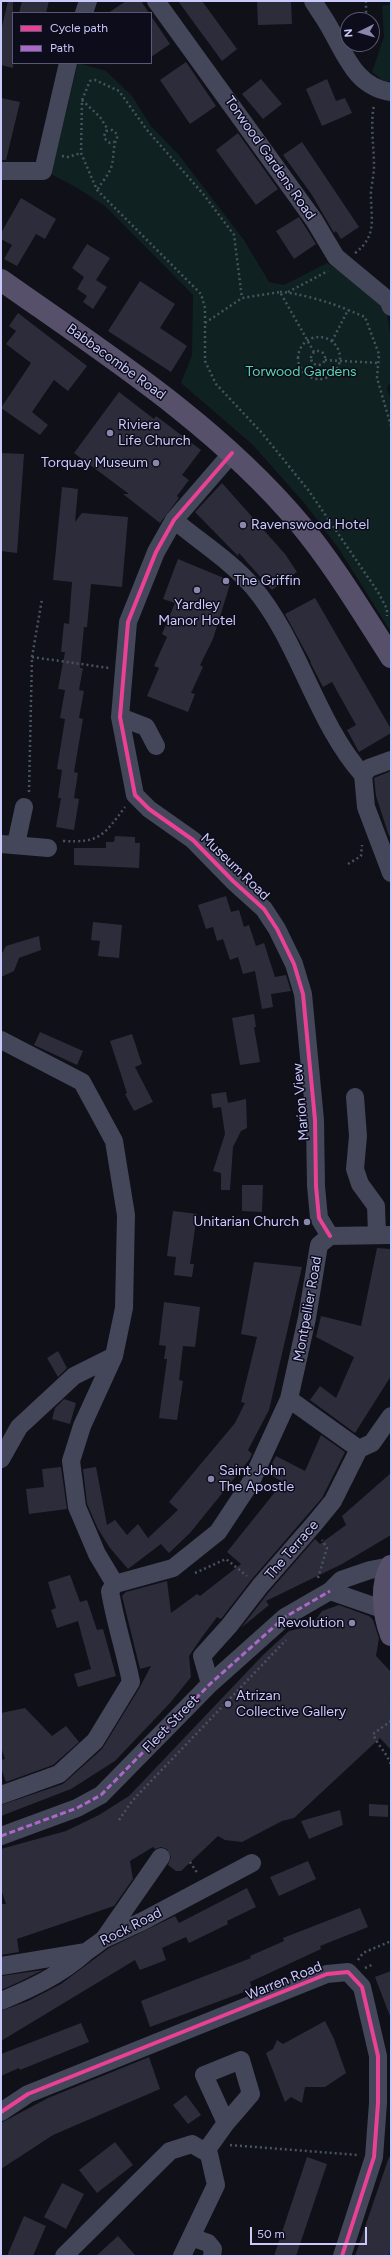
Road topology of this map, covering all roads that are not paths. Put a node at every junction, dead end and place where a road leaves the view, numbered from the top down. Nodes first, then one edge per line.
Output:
1 (88, 1) edge
2 (156, 1) edge
3 (313, 1) edge
4 (84, 12) edge
5 (68, 64) edge
6 (384, 90) edge
7 (1, 171) edge
8 (1, 280) edge
9 (390, 302) edge
10 (232, 453) junction
11 (174, 520) junction
12 (391, 657) edge
13 (120, 717) junction
14 (156, 746) dead end
15 (391, 760) edge
16 (363, 775) junction
17 (24, 806) road end
18 (9, 844) edge
19 (48, 848) road end
20 (391, 873) edge
21 (294, 964) joint
22 (1, 1040) edge
23 (355, 1097) dead end
24 (378, 1235) edge
25 (330, 1236) junction
26 (114, 1356) junction
27 (289, 1399) junction
28 (391, 1416) edge
29 (359, 1449) junction
30 (1, 1459) edge
31 (391, 1566) edge
32 (115, 1584) junction
33 (328, 1592) junction
34 (385, 1610) junction
35 (391, 1635) edge
36 (210, 1684) junction
37 (1, 1795) edge
38 (1, 1836) edge
39 (161, 1857) dead end
40 (252, 1863) dead end
41 (104, 1939) junction
42 (86, 1952) junction
43 (1, 1966) edge
44 (1, 2001) edge
45 (1, 2112) edge
46 (226, 2123) dead end
47 (207, 2152) junction
48 (191, 2237) junction
49 (64, 2256) edge
50 (182, 2256) edge
51 (212, 2256) edge
52 (342, 2256) edge

1 - 4 street
2 - 9 street, Torwood Gardens Road
3 - 6 street
5 - 7 street
8 - 10 main road, Babbacombe Road
10 - 11 street, Museum Road
10 - 12 main road, Babbacombe Road
11 - 13 street, Museum Road
11 - 16 street
13 - 14 street
13 - 21 street, Museum Road
15 - 16 street
16 - 20 street
17 - 18 street
18 - 19 street
21 - 25 street, Marion View
22 - 26 street
23 - 24 street
24 - 25 street
25 - 27 street, Montpellier Road
26 - 30 street
26 - 32 street
27 - 29 street
27 - 32 street, Montpellier Road
28 - 29 street
29 - 36 street, The Terrace
31 - 33 street, Fleet Street
31 - 34 main road
32 - 37 street
33 - 34 street
33 - 36 street, Fleet Street
34 - 35 main road
36 - 38 street, Fleet Street
39 - 41 street
40 - 41 street, Rock Road
41 - 42 street, Rock Road
42 - 43 street, Rock Road
42 - 44 street
45 - 52 street, Warren Road
46 - 47 street
47 - 48 street
47 - 49 street
48 - 50 street
48 - 51 street

